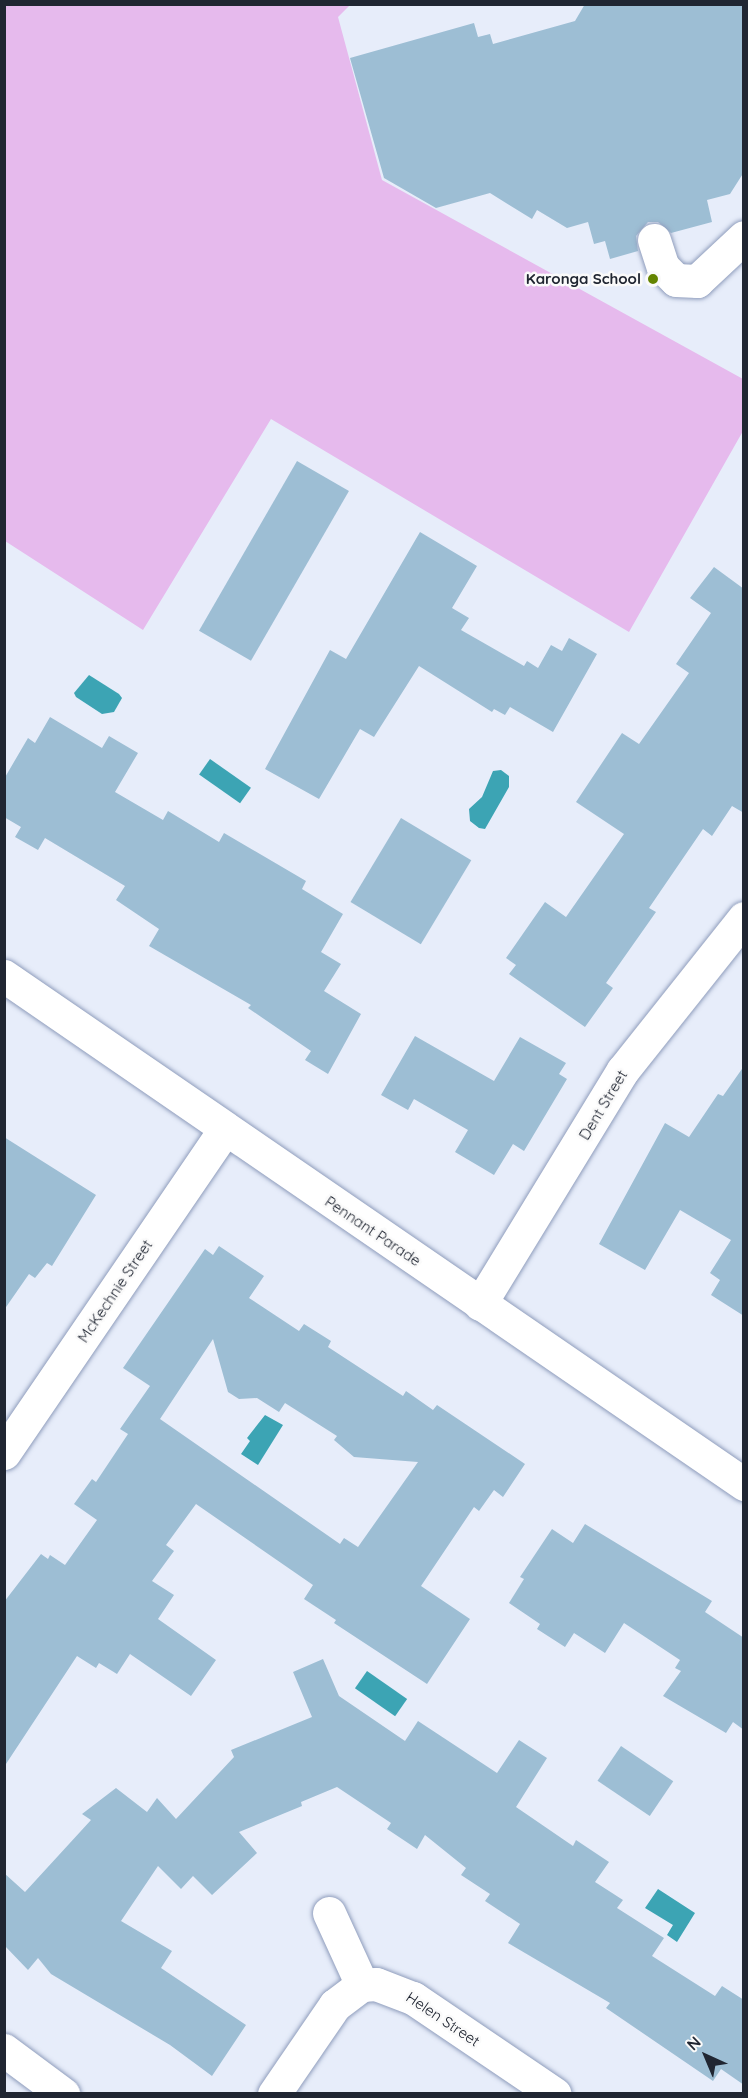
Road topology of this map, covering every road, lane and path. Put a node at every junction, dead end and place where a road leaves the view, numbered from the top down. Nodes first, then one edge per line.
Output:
1 (744, 237) edge
2 (654, 240) dead end
3 (744, 918) edge
4 (4, 976) edge
5 (225, 1129) junction
6 (480, 1304) junction
7 (4, 1453) edge
8 (744, 1484) edge
9 (329, 1913) dead end
10 (362, 1985) junction
11 (4, 2050) edge
12 (63, 2094) edge
13 (274, 2094) edge
14 (555, 2094) edge

1 - 2 street
3 - 6 street, Dent Street
4 - 5 street, Pennant Parade
5 - 6 street, Pennant Parade
5 - 7 street, McKechnie Street
6 - 8 street, Pennant Parade
9 - 10 street
10 - 13 street
10 - 14 street, Helen Street
11 - 12 street

